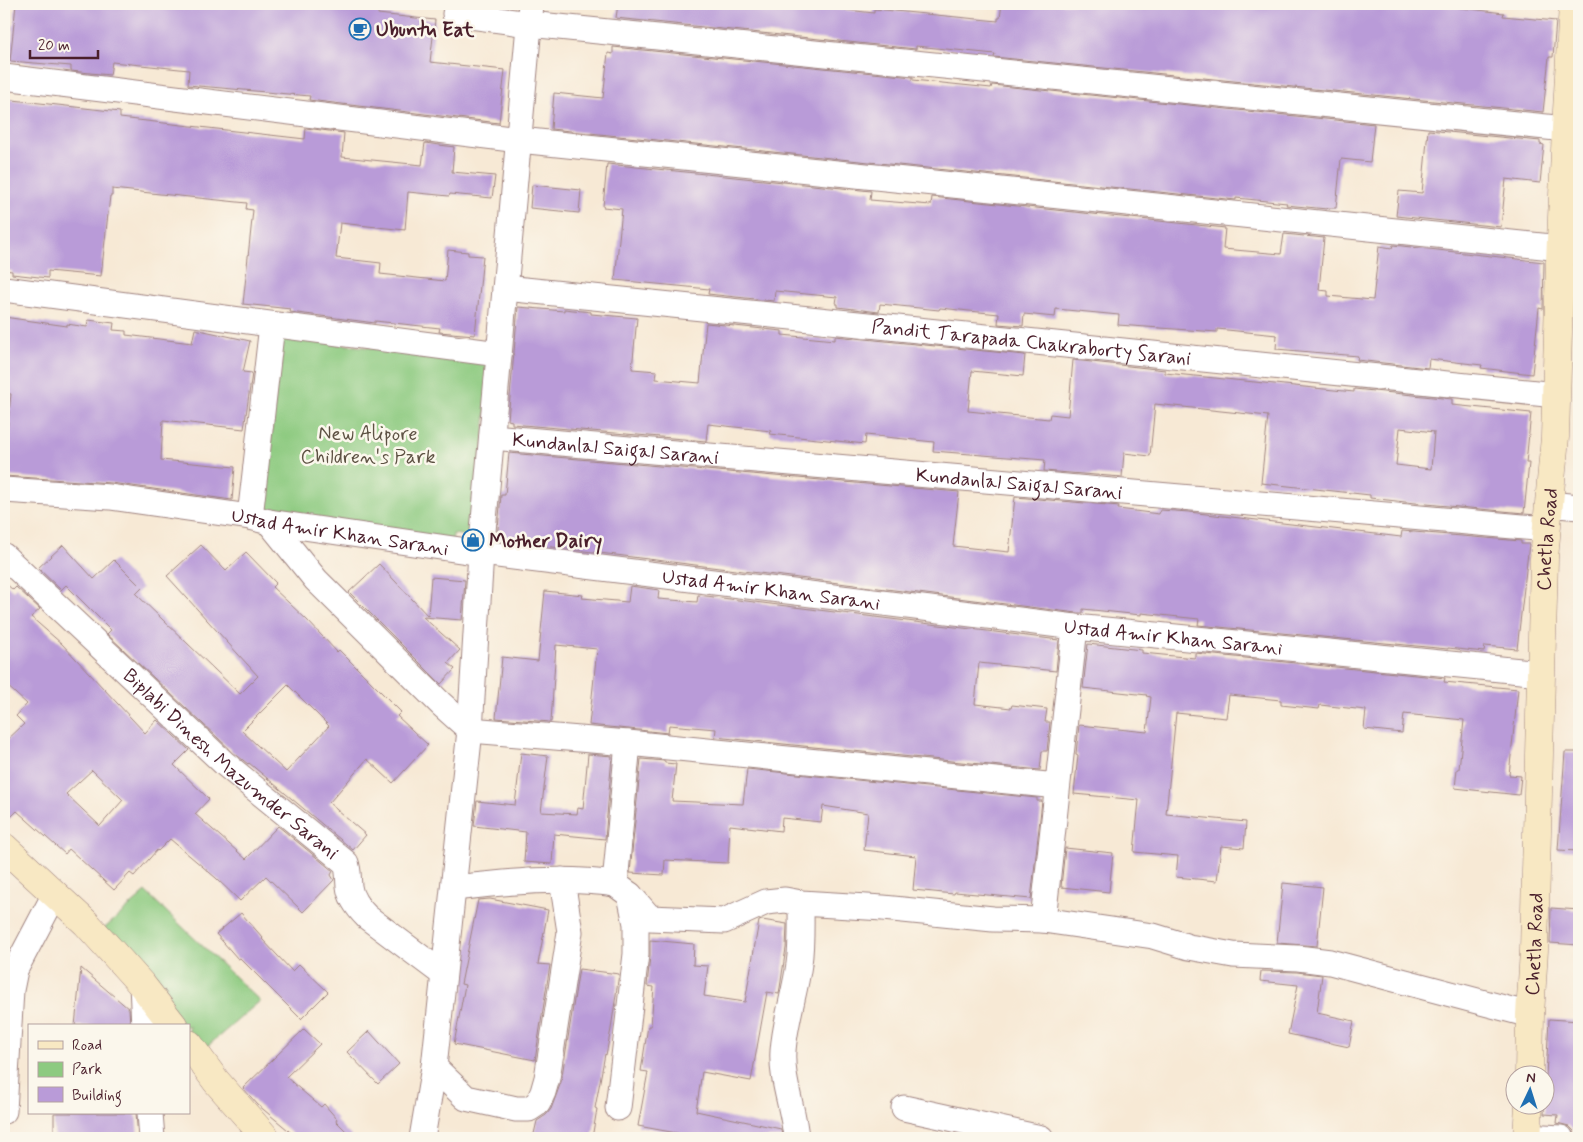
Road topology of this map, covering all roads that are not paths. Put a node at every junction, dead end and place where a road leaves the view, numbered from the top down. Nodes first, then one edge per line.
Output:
1 (1573, 4) edge
2 (455, 14) dead end
3 (530, 14) edge
4 (4, 77) edge
5 (1566, 130) junction
6 (518, 140) junction
7 (1561, 248) junction
8 (505, 288) junction
9 (4, 289) edge
10 (272, 325) junction
11 (499, 354) junction
12 (1556, 395) junction
13 (492, 436) junction
14 (4, 490) edge
15 (1579, 507) edge
16 (1548, 516) junction
17 (259, 520) junction
18 (481, 553) junction
19 (4, 556) edge
20 (1076, 627) junction
21 (1541, 673) junction
22 (470, 730) junction
23 (628, 742) junction
24 (1057, 786) junction
25 (4, 848) edge
26 (562, 880) junction
27 (454, 888) junction
28 (623, 889) junction
29 (55, 894) junction
30 (801, 903) junction
31 (1043, 920) junction
32 (443, 974) junction
33 (142, 985) junction
34 (1530, 1015) junction
35 (144, 1024) edge
36 (172, 1024) edge
37 (190, 1045) edge
38 (1529, 1064) edge
39 (434, 1067) junction
40 (618, 1108) dead end
41 (904, 1108) dead end
42 (4, 1111) edge
43 (150, 1114) edge
44 (1528, 1114) edge
45 (1527, 1137) edge
46 (152, 1138) edge
47 (266, 1138) edge
48 (422, 1138) edge
49 (796, 1138) edge
50 (1041, 1138) edge
51 (1561, 1138) edge

1 - 5 main road, Chetla Road
2 - 3 street
3 - 5 street
3 - 6 street
4 - 6 street
5 - 7 main road, Chetla Road
6 - 7 street
6 - 8 street
7 - 12 main road, Chetla Road
8 - 11 street
8 - 12 street, Pandit Tarapada Chakraborty Sarani
9 - 10 street
10 - 11 street
10 - 17 street
11 - 13 street
12 - 16 main road, Chetla Road
13 - 16 street, Kundanlal Saigal Sarani
13 - 18 street
14 - 17 street, Ustad Amir Khan Sarani
15 - 16 street, Kundanlal Saigal Sarani
16 - 21 main road, Chetla Road
17 - 18 street, Ustad Amir Khan Sarani
17 - 22 street
18 - 20 street, Ustad Amir Khan Sarani
18 - 22 street
19 - 32 street, Biplabi Dinesh Mazumder Sarani
20 - 21 street, Ustad Amir Khan Sarani
20 - 24 street
21 - 34 main road, Chetla Road
22 - 23 street
22 - 27 street
23 - 24 street
23 - 28 street
24 - 31 street
25 - 29 main road
26 - 27 street
26 - 28 street
26 - 39 street
27 - 32 street
28 - 30 street
28 - 40 street
29 - 33 main road
29 - 42 street
30 - 31 street
30 - 49 street
31 - 34 street
32 - 39 street
33 - 35 street
33 - 36 main road
34 - 38 main road, Chetla Road
37 - 47 main road
39 - 48 street
41 - 50 street
43 - 46 street
44 - 45 main road
45 - 51 street

